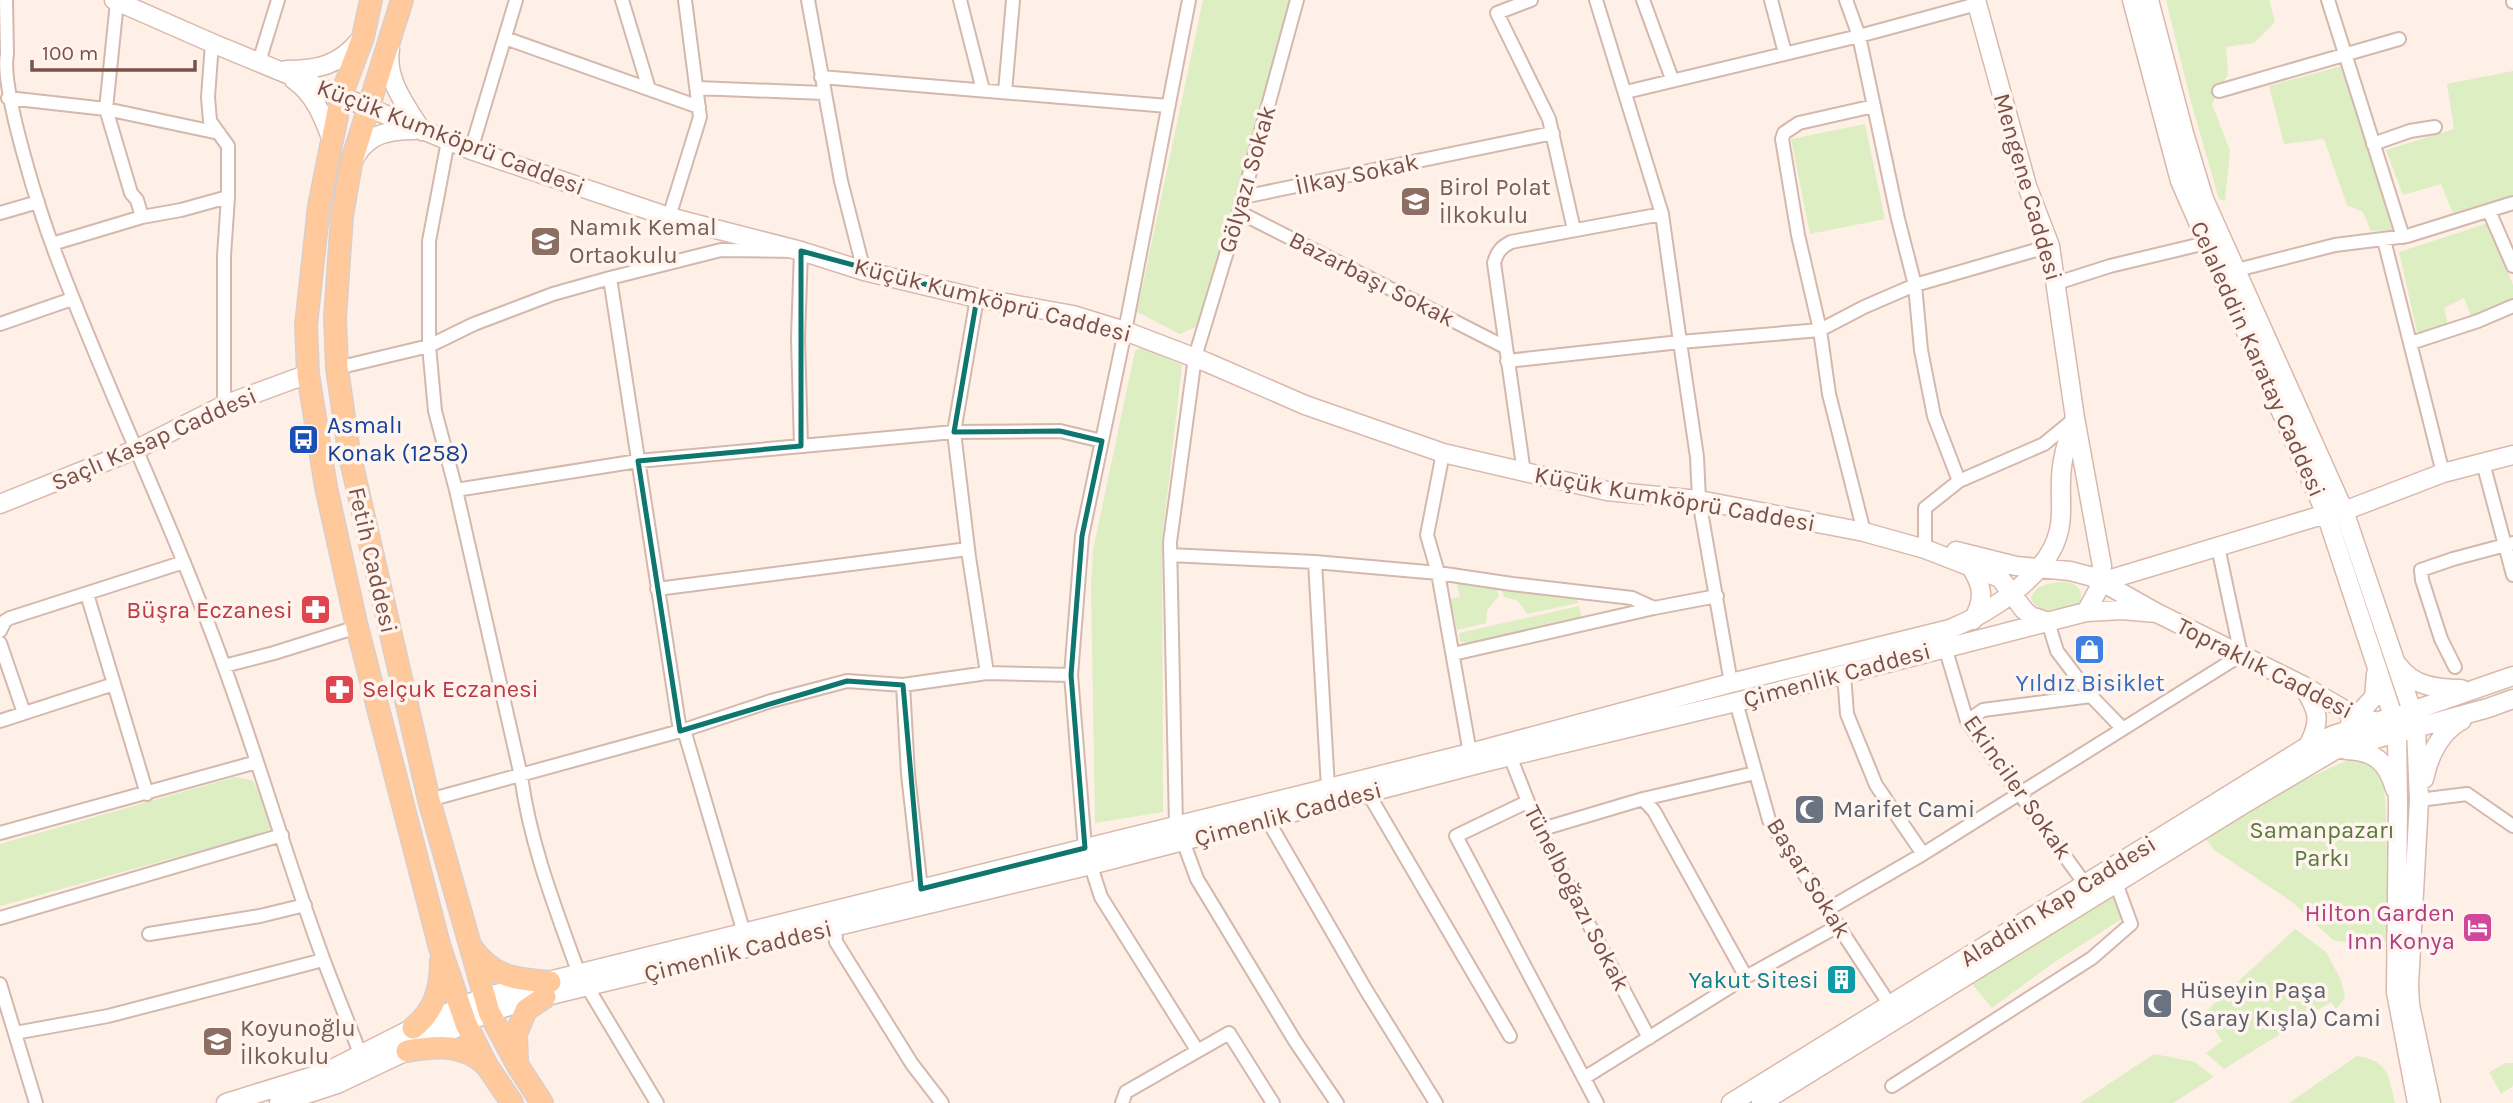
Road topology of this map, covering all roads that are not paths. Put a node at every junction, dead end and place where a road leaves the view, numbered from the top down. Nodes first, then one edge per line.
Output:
1 (6, 0) edge
2 (98, 0) edge
3 (278, 0) edge
4 (371, 0) edge
5 (402, 0) edge
6 (516, 0) edge
7 (622, 0) edge
8 (685, 0) edge
9 (808, 0) edge
10 (960, 0) edge
11 (1013, 0) edge
12 (1189, 0) edge
13 (1297, 0) edge
14 (1531, 0) edge
15 (1596, 0) edge
16 (1643, 0) edge
17 (1771, 0) edge
18 (1846, 0) edge
19 (2132, 0) edge
20 (2150, 0) edge
21 (2328, 0) edge
22 (116, 1) edge
23 (1977, 2) edge
24 (393, 27) junction
25 (1859, 36) junction
26 (363, 37) junction
27 (505, 38) junction
28 (2399, 39) dead end
29 (212, 43) junction
30 (1785, 53) junction
31 (2345, 54) junction
32 (2, 58) edge
33 (259, 62) junction
34 (279, 70) junction
35 (821, 77) junction
36 (1672, 79) junction
37 (697, 88) junction
38 (649, 89) junction
39 (983, 90) junction
40 (2219, 91) dead end
41 (1006, 92) junction
42 (1626, 92) junction
43 (824, 93) junction
44 (341, 96) junction
45 (8, 98) junction
46 (1168, 106) junction
47 (1874, 106) junction
48 (368, 107) junction
49 (699, 107) junction
50 (106, 109) junction
51 (2435, 127) dead end
52 (422, 131) junction
53 (219, 133) junction
54 (1553, 133) junction
55 (331, 138) junction
56 (448, 141) junction
57 (2373, 144) junction
58 (471, 150) junction
59 (351, 164) junction
60 (228, 197) junction
61 (1243, 197) junction
62 (38, 202) junction
63 (2513, 203) edge
64 (2489, 211) junction
65 (1239, 212) junction
66 (0, 213) edge
67 (1662, 214) junction
68 (142, 217) junction
69 (669, 217) junction
70 (1574, 230) junction
71 (2403, 237) junction
72 (2384, 240) junction
73 (2206, 243) junction
74 (52, 244) junction
75 (2050, 246) junction
76 (801, 251) junction
77 (2513, 266) edge
78 (2237, 270) junction
79 (864, 271) junction
80 (610, 278) junction
81 (2057, 283) junction
82 (1915, 285) junction
83 (977, 298) junction
84 (72, 299) junction
85 (2513, 306) edge
86 (0, 324) edge
87 (1125, 331) junction
88 (1821, 331) junction
89 (1680, 342) junction
90 (2411, 343) junction
91 (429, 346) junction
92 (1505, 347) junction
93 (1195, 357) junction
94 (1507, 361) junction
95 (337, 368) junction
96 (308, 374) junction
97 (225, 405) junction
98 (2075, 418) junction
99 (954, 432) junction
100 (1102, 441) junction
101 (801, 446) junction
102 (136, 449) junction
103 (1443, 453) junction
104 (2513, 455) edge
105 (638, 460) junction
106 (2483, 463) junction
107 (1524, 473) junction
108 (2443, 473) junction
109 (1959, 481) junction
110 (456, 490) junction
111 (1699, 500) junction
112 (0, 504) edge
113 (2335, 512) junction
114 (1864, 532) junction
115 (2508, 544) edge
116 (2218, 547) junction
117 (968, 549) junction
118 (1925, 549) junction
119 (1170, 555) junction
120 (184, 562) junction
121 (1315, 562) junction
122 (1970, 566) junction
123 (2151, 568) junction
124 (2038, 569) junction
125 (1438, 573) junction
126 (2513, 575) edge
127 (2101, 582) junction
128 (657, 589) junction
129 (2012, 593) junction
130 (87, 594) junction
131 (1717, 596) junction
132 (1654, 608) junction
133 (2086, 612) junction
134 (2157, 612) junction
135 (1973, 620) junction
136 (2048, 622) junction
137 (357, 626) junction
138 (0, 631) edge
139 (0, 643) edge
140 (1945, 647) junction
141 (1453, 654) junction
142 (2241, 655) junction
143 (2386, 661) junction
144 (224, 666) junction
145 (2455, 667) dead end
146 (987, 673) junction
147 (1844, 674) junction
148 (1071, 675) junction
149 (2513, 676) edge
150 (1731, 683) junction
151 (114, 684) junction
152 (903, 685) junction
153 (2302, 685) junction
154 (2474, 688) junction
155 (2091, 696) junction
156 (2513, 699) edge
157 (1736, 702) junction
158 (2488, 708) junction
159 (24, 713) junction
160 (2366, 719) junction
161 (2414, 720) junction
162 (0, 721) edge
163 (1968, 721) junction
164 (2395, 724) junction
165 (2122, 728) junction
166 (682, 731) junction
167 (2335, 742) junction
168 (2308, 746) junction
169 (1470, 753) junction
170 (1510, 756) junction
171 (257, 762) junction
172 (1755, 773) junction
173 (522, 776) junction
174 (1328, 788) junction
175 (1368, 793) junction
176 (2020, 793) junction
177 (147, 794) junction
178 (1643, 799) junction
179 (429, 800) junction
180 (2419, 800) junction
181 (1527, 802) junction
182 (2399, 805) junction
183 (1267, 819) junction
184 (2513, 826) edge
185 (1539, 830) junction
186 (0, 833) edge
187 (1180, 833) junction
188 (282, 835) junction
189 (1923, 854) junction
190 (1088, 857) junction
191 (2116, 883) junction
192 (2085, 884) junction
193 (921, 889) junction
194 (305, 905) junction
195 (1828, 909) junction
196 (0, 918) edge
197 (1838, 926) junction
198 (835, 927) junction
199 (744, 933) junction
200 (149, 934) dead end
201 (467, 936) junction
202 (440, 948) junction
203 (323, 960) junction
204 (1746, 977) junction
205 (583, 981) junction
206 (0, 984) edge
207 (548, 989) junction
208 (486, 1004) junction
209 (1894, 1012) junction
210 (462, 1015) junction
211 (413, 1028) junction
212 (15, 1033) junction
213 (1510, 1036) dead end
214 (1649, 1038) junction
215 (1197, 1050) junction
216 (407, 1051) junction
217 (361, 1055) junction
218 (487, 1066) junction
219 (517, 1066) junction
220 (1584, 1078) junction
221 (1892, 1086) dead end
222 (36, 1103) edge
223 (226, 1103) edge
224 (279, 1103) edge
225 (512, 1103) edge
226 (542, 1103) edge
227 (657, 1103) edge
228 (942, 1103) edge
229 (1122, 1103) edge
230 (1273, 1103) edge
231 (1337, 1103) edge
232 (1437, 1103) edge
233 (1597, 1103) edge
234 (1731, 1103) edge
235 (1761, 1103) edge
236 (2417, 1103) edge
237 (2431, 1103) edge

1 - 32 street
2 - 22 street, Küçük Kumköprü Caddesi
3 - 33 street
4 - 26 main road, Fetih Caddesi
5 - 24 main road, Fetih Caddesi
6 - 27 street
7 - 38 street
8 - 37 street
9 - 35 street
10 - 39 street
11 - 41 street
12 - 46 street
13 - 61 street, Gölyazı Sokak
14 - 54 street
15 - 42 street
16 - 36 street
17 - 30 street
18 - 25 street
19 - 73 street, Celaleddin Karatay Caddesi
20 - 78 street, Celaleddin Karatay Caddesi
21 - 31 street
22 - 29 street, Küçük Kumköprü Caddesi
22 - 50 street
23 - 25 street
23 - 75 street, Mengene Caddesi
24 - 48 main road, Fetih Caddesi
24 - 52 street
25 - 30 street
25 - 47 street
26 - 34 street
26 - 44 main road, Fetih Caddesi
27 - 38 street
27 - 58 street
28 - 31 street
29 - 33 street, Küçük Kumköprü Caddesi
29 - 53 street
30 - 36 street
31 - 40 street
31 - 57 street
32 - 45 street
33 - 34 street, Küçük Kumköprü Caddesi
34 - 44 street, Küçük Kumköprü Caddesi
34 - 55 street
35 - 39 street
35 - 43 street
36 - 42 street
37 - 43 street
37 - 49 street
38 - 49 street
39 - 41 street
41 - 46 street
42 - 67 street
43 - 79 street
44 - 48 street, Küçük Kumköprü Caddesi
44 - 55 main road, Fetih Caddesi
45 - 50 street
45 - 62 street
46 - 87 street
47 - 82 street
47 - 88 street
48 - 52 street, Küçük Kumköprü Caddesi
48 - 59 main road, Fetih Caddesi
49 - 69 street
50 - 53 street
50 - 68 street
51 - 57 street
52 - 56 street, Küçük Kumköprü Caddesi
52 - 59 street
53 - 60 street
54 - 61 street, İlkay Sokak
54 - 70 street
55 - 96 main road, Fetih Caddesi
56 - 58 street, Küçük Kumköprü Caddesi
56 - 91 street
57 - 71 street
58 - 69 street, Küçük Kumköprü Caddesi
59 - 95 main road, Fetih Caddesi
60 - 68 street
60 - 97 street
61 - 65 street, Gölyazı Sokak
62 - 66 street
62 - 74 street
63 - 64 street
64 - 71 street
64 - 77 street
65 - 92 street, Bazarbaşı Sokak
65 - 93 street, Gölyazı Sokak
67 - 70 street
67 - 89 street
68 - 74 street
69 - 76 street, Küçük Kumköprü Caddesi
70 - 92 street
71 - 72 street
72 - 78 street
72 - 90 street
73 - 81 street
73 - 113 street, Celaleddin Karatay Caddesi
74 - 84 street
75 - 81 street, Mengene Caddesi
75 - 82 street
76 - 79 street, Küçük Kumköprü Caddesi
76 - 80 street
76 - 101 street
78 - 113 street, Celaleddin Karatay Caddesi
79 - 83 street, Küçük Kumköprü Caddesi
80 - 91 street
80 - 105 street
81 - 98 street, Mengene Caddesi
82 - 88 street
82 - 109 street
83 - 87 street, Küçük Kumköprü Caddesi
83 - 99 street
84 - 86 street
84 - 102 street
85 - 90 street
87 - 93 street, Küçük Kumköprü Caddesi
87 - 100 street
88 - 89 street
88 - 114 street
89 - 94 street
89 - 111 street
90 - 108 street
91 - 95 street
91 - 110 street
92 - 94 street
93 - 103 street, Küçük Kumköprü Caddesi
93 - 119 street, Gölyazı Sokak
94 - 107 street
95 - 179 main road, Fetih Caddesi
96 - 97 street, Saçlı Kasap Caddesi
96 - 137 main road, Fetih Caddesi
97 - 102 street, Saçlı Kasap Caddesi
98 - 109 street
98 - 124 street, Mengene Caddesi
98 - 127 street, Mengene Caddesi
99 - 100 street
99 - 101 street
99 - 117 street
100 - 148 street
101 - 105 street
102 - 112 street, Saçlı Kasap Caddesi
102 - 120 street
103 - 107 street, Küçük Kumköprü Caddesi
103 - 125 street
104 - 106 street
105 - 110 street
105 - 128 street
106 - 108 street
106 - 115 street
107 - 111 street, Küçük Kumköprü Caddesi
108 - 113 street
109 - 118 street
110 - 173 street
111 - 114 street, Küçük Kumköprü Caddesi
111 - 131 street
113 - 116 street
113 - 143 street, Celaleddin Karatay Caddesi
114 - 118 street, Küçük Kumköprü Caddesi
115 - 126 street
115 - 145 street
116 - 123 street
116 - 142 street
117 - 128 street
117 - 146 street
118 - 122 street, Küçük Kumköprü Caddesi
118 - 124 street, Küçük Kumköprü Caddesi
119 - 121 street
119 - 187 street, Gölyazı Sokak
120 - 130 street
120 - 144 street
121 - 125 street
121 - 174 street
122 - 129 street, Küçük Kumköprü Caddesi
122 - 135 street
123 - 127 street
123 - 134 street
124 - 127 street, Küçük Kumköprü Caddesi
124 - 129 street, Çimenlik Caddesi
125 - 132 street
125 - 141 street
127 - 133 street, Mengene Caddesi
127 - 134 street, Topraklık Caddesi
128 - 166 street
129 - 135 street, Çimenlik Caddesi
129 - 136 street, Küçük Kumköprü Caddesi
130 - 138 street
130 - 151 street
131 - 132 street
131 - 150 street
132 - 141 street
133 - 134 street, Topraklık Caddesi
133 - 136 street, Çimenlik Caddesi
134 - 142 street, Topraklık Caddesi
135 - 150 street, Çimenlik Caddesi
136 - 140 street, Çimenlik Caddesi
136 - 155 street
137 - 144 street
137 - 202 main road, Fetih Caddesi
139 - 159 street
140 - 147 street, Çimenlik Caddesi
140 - 163 street, Ekinciler Sokak
141 - 169 street
142 - 153 street, Topraklık Caddesi
142 - 165 street
143 - 154 street
143 - 160 street
143 - 161 street, Celaleddin Karatay Caddesi
143 - 164 street, Celaleddin Karatay Caddesi
144 - 171 street
146 - 148 street
146 - 152 street
147 - 157 street, Çimenlik Caddesi
147 - 189 street
148 - 190 street
149 - 154 street
150 - 169 street, Çimenlik Caddesi
151 - 159 street
151 - 177 street
152 - 166 street
152 - 193 street
153 - 160 street, Topraklık Caddesi
153 - 168 street
154 - 161 street
155 - 163 street
155 - 165 street
156 - 158 street
157 - 170 street, Çimenlik Caddesi
157 - 172 street, Başar Sokak
158 - 161 street
158 - 180 street
159 - 162 street
160 - 164 street, Aladdin Kap Caddesi
160 - 167 street, Aladdin Kap Caddesi
161 - 164 street
161 - 180 street, Celaleddin Karatay Caddesi
163 - 176 street, Ekinciler Sokak
164 - 167 street, Aladdin Kap Caddesi
164 - 182 street, Celaleddin Karatay Caddesi
165 - 176 street
166 - 173 street
166 - 199 street
167 - 168 street, Aladdin Kap Caddesi
167 - 182 street
167 - 191 street, Aladdin Kap Caddesi
168 - 192 street, Aladdin Kap Caddesi
169 - 174 street, Çimenlik Caddesi
170 - 175 street, Çimenlik Caddesi
170 - 181 street, Tünelboğazı Sokak
171 - 177 street
171 - 188 street
172 - 178 street
172 - 195 street, Başar Sokak
173 - 179 street
173 - 205 street
174 - 187 street, Çimenlik Caddesi
175 - 183 street, Çimenlik Caddesi
175 - 213 street
176 - 189 street
176 - 192 street, Ekinciler Sokak
177 - 186 street
178 - 185 street
178 - 204 street
179 - 201 main road, Fetih Caddesi
180 - 184 street
180 - 237 street, Celaleddin Karatay Caddesi
181 - 185 street, Tünelboğazı Sokak
181 - 220 street
182 - 236 street, Celaleddin Karatay Caddesi
183 - 187 street, Çimenlik Caddesi
183 - 232 street
185 - 214 street, Tünelboğazı Sokak
187 - 190 street, Çimenlik Caddesi
187 - 231 street, Gölyazı Sokak
188 - 194 street
188 - 196 street
189 - 195 street
190 - 193 street, Çimenlik Caddesi
190 - 198 street, Çimenlik Caddesi
190 - 215 street
191 - 209 street, Aladdin Kap Caddesi
191 - 221 street
192 - 209 street, Aladdin Kap Caddesi
193 - 199 street, Çimenlik Caddesi
194 - 200 street
194 - 203 street
195 - 197 street, Başar Sokak
197 - 204 street
197 - 209 street, Başar Sokak
198 - 205 street, Çimenlik Caddesi
198 - 228 street
199 - 205 street, Çimenlik Caddesi
201 - 207 main road
201 - 208 main road, Fetih Caddesi
202 - 210 main road, Fetih Caddesi
202 - 211 main road
203 - 212 street
203 - 217 street
204 - 214 street
205 - 207 street, Çimenlik Caddesi
205 - 227 street
206 - 212 street
207 - 208 street, Çimenlik Caddesi
207 - 219 main road
208 - 210 street, Çimenlik Caddesi
208 - 219 main road, Fetih Caddesi
209 - 234 street, Aladdin Kap Caddesi
209 - 235 street, Aladdin Kap Caddesi
210 - 211 street
210 - 216 street
210 - 218 main road, Fetih Caddesi
211 - 217 street
212 - 222 street
214 - 220 street
215 - 229 street
215 - 230 street
216 - 218 main road
216 - 224 street
217 - 223 street
218 - 225 main road, Fetih Caddesi
219 - 226 main road, Fetih Caddesi
220 - 233 street

